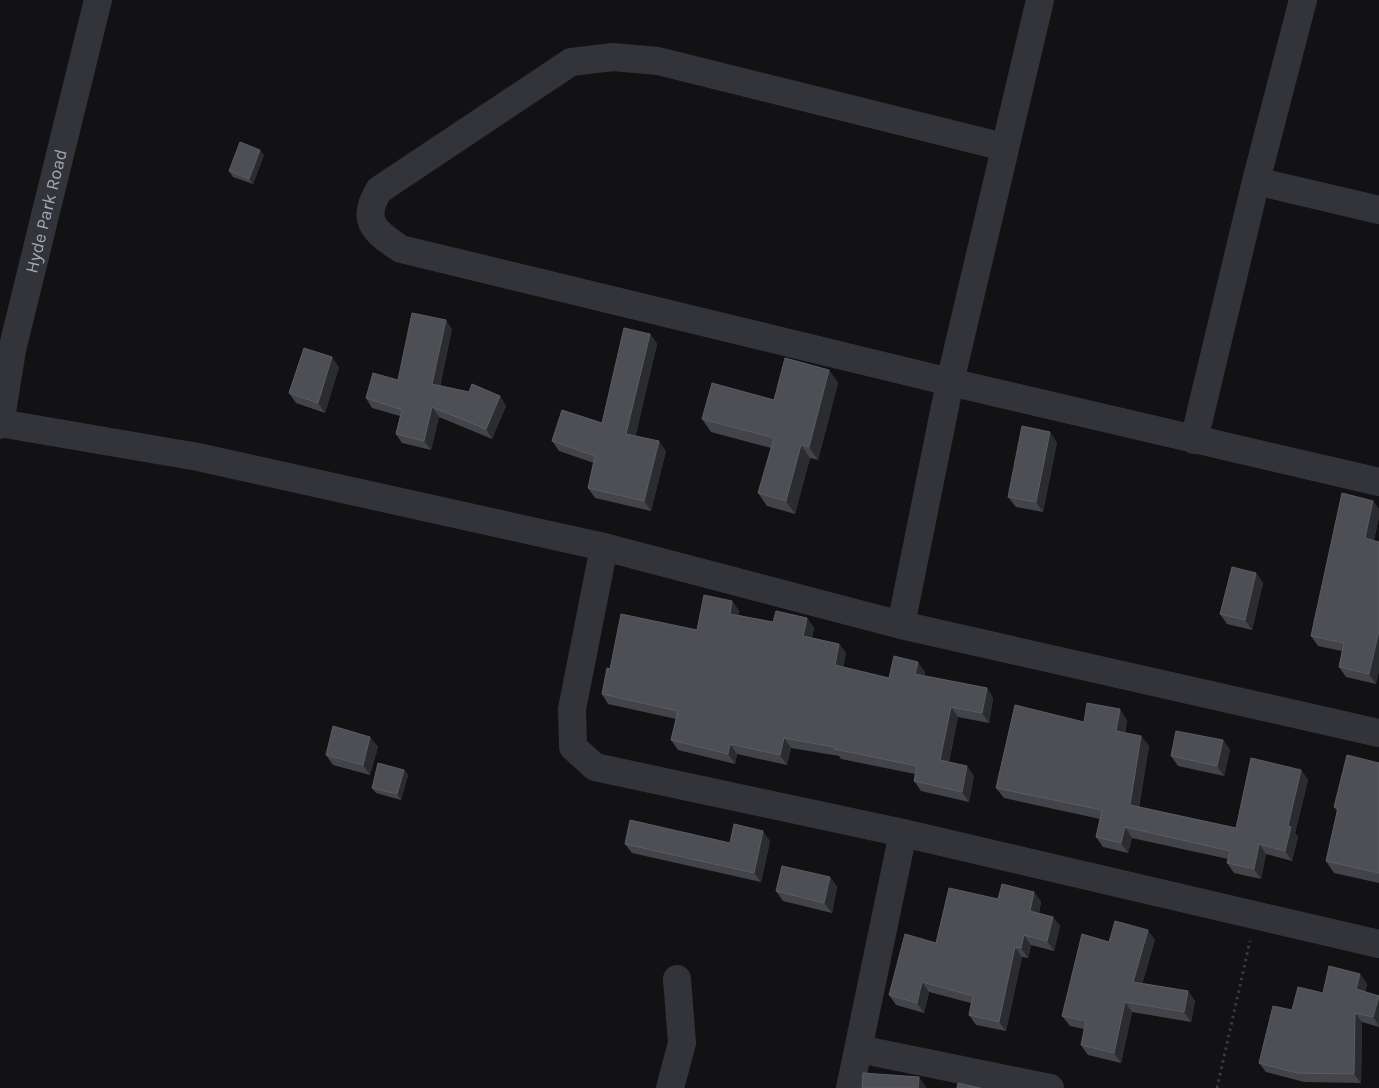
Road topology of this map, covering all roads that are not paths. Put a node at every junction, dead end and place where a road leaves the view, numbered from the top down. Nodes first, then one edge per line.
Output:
1 (98, 0) edge
2 (1040, 0) edge
3 (1304, 0) edge
4 (1004, 147) junction
5 (1256, 181) junction
6 (1379, 210) edge
7 (950, 382) junction
8 (0, 424) edge
9 (1194, 440) junction
10 (1379, 482) edge
11 (604, 547) junction
12 (901, 625) junction
13 (1379, 732) edge
14 (903, 833) junction
15 (1379, 944) edge
16 (677, 979) dead end
17 (859, 1048) junction
18 (670, 1088) edge
19 (850, 1088) edge
20 (1050, 1088) edge

1 - 8 street, Hyde Park Road
2 - 4 street
3 - 5 street
4 - 7 street
4 - 7 street
5 - 6 street
5 - 9 street
7 - 9 street
7 - 12 street
8 - 11 street
9 - 10 street
11 - 12 street
11 - 14 street
12 - 13 street
14 - 15 street
14 - 17 street
16 - 18 street
17 - 19 street
17 - 20 street

